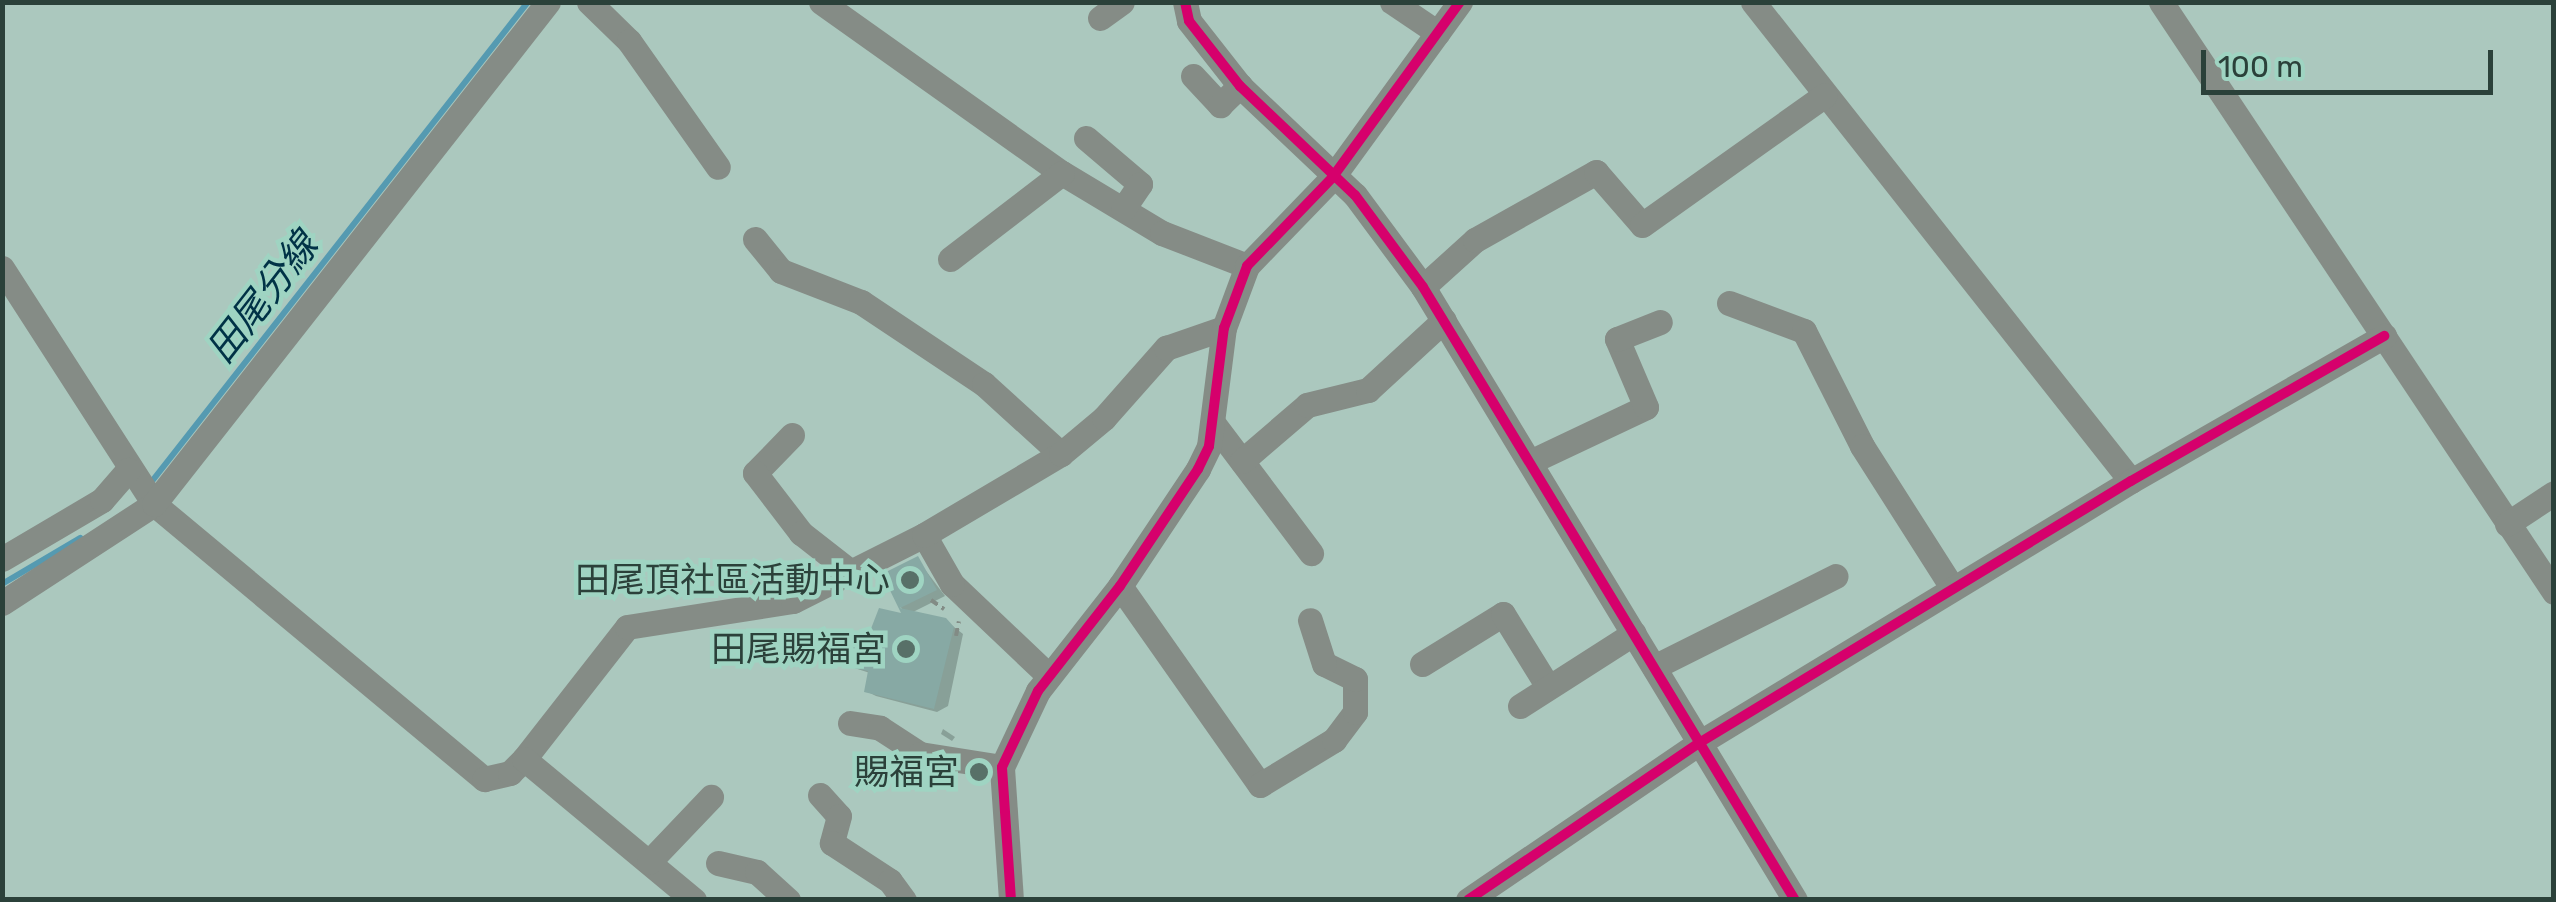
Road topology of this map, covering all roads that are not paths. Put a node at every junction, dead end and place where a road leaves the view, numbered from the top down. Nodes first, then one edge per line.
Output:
1 (548, 2) edge
2 (589, 2) edge
3 (821, 2) edge
4 (1122, 2) edge
5 (1185, 2) edge
6 (1392, 2) edge
7 (1460, 2) edge
8 (1753, 2) edge
9 (2161, 2) edge
10 (1100, 18) dead end
11 (1438, 33) junction
12 (1193, 76) dead end
13 (1240, 86) junction
14 (1825, 95) junction
15 (1086, 138) dead end
16 (718, 166) dead end
17 (1062, 173) junction
18 (1332, 178) junction
19 (1123, 210) junction
20 (755, 239) dead end
21 (950, 259) dead end
22 (1247, 266) junction
23 (2, 268) edge
24 (1422, 287) junction
25 (1729, 302) dead end
26 (1444, 320) junction
27 (1660, 322) dead end
28 (1224, 328) junction
29 (2384, 336) junction
30 (1213, 423) junction
31 (792, 435) dead end
32 (1060, 454) junction
33 (1242, 461) junction
34 (1532, 461) junction
35 (128, 470) junction
36 (2131, 480) junction
37 (2554, 493) edge
38 (154, 504) junction
39 (2506, 524) junction
40 (924, 535) junction
41 (1311, 553) dead end
42 (2, 559) edge
43 (851, 572) junction
44 (1836, 576) dead end
45 (1120, 586) junction
46 (1953, 589) junction
47 (2554, 592) edge
48 (2, 603) edge
49 (1310, 620) dead end
50 (1634, 633) junction
51 (1422, 664) dead end
52 (1654, 667) junction
53 (1037, 685) junction
54 (1548, 687) junction
55 (1520, 706) dead end
56 (850, 723) dead end
57 (1699, 744) junction
58 (524, 758) junction
59 (1002, 767) junction
60 (820, 795) dead end
61 (712, 797) dead end
62 (649, 862) junction
63 (718, 863) dead end
64 (694, 900) edge
65 (788, 900) edge
66 (904, 900) edge
67 (1010, 900) edge
68 (1468, 900) edge
69 (1795, 900) edge

1 - 38 street
2 - 16 street
3 - 17 street
4 - 10 street
5 - 13 street
6 - 11 street
7 - 11 street
8 - 14 street
9 - 29 street
11 - 18 street
12 - 13 street
13 - 18 street
14 - 24 street
14 - 36 street
15 - 19 street
17 - 19 street
17 - 21 street
18 - 22 street
18 - 24 street
19 - 22 street
20 - 32 street
22 - 28 street
23 - 35 street
24 - 26 street
25 - 46 street
26 - 33 street
26 - 34 street
27 - 34 street
28 - 30 street
28 - 32 street
29 - 36 street
29 - 39 street
30 - 33 street
30 - 45 street
31 - 43 street
32 - 40 street
33 - 41 street
34 - 50 street
35 - 38 street
35 - 42 street
36 - 46 street
37 - 39 street
38 - 48 street
38 - 58 street
39 - 47 street
40 - 43 street
40 - 53 street
43 - 58 street
44 - 52 street
45 - 49 street
45 - 53 street
46 - 57 street
50 - 52 street
50 - 54 street
51 - 54 street
52 - 57 street
53 - 59 street
54 - 55 street
56 - 59 street
57 - 68 street
57 - 69 street
58 - 62 street
59 - 67 street
60 - 66 street
61 - 62 street
62 - 64 street
63 - 65 street

